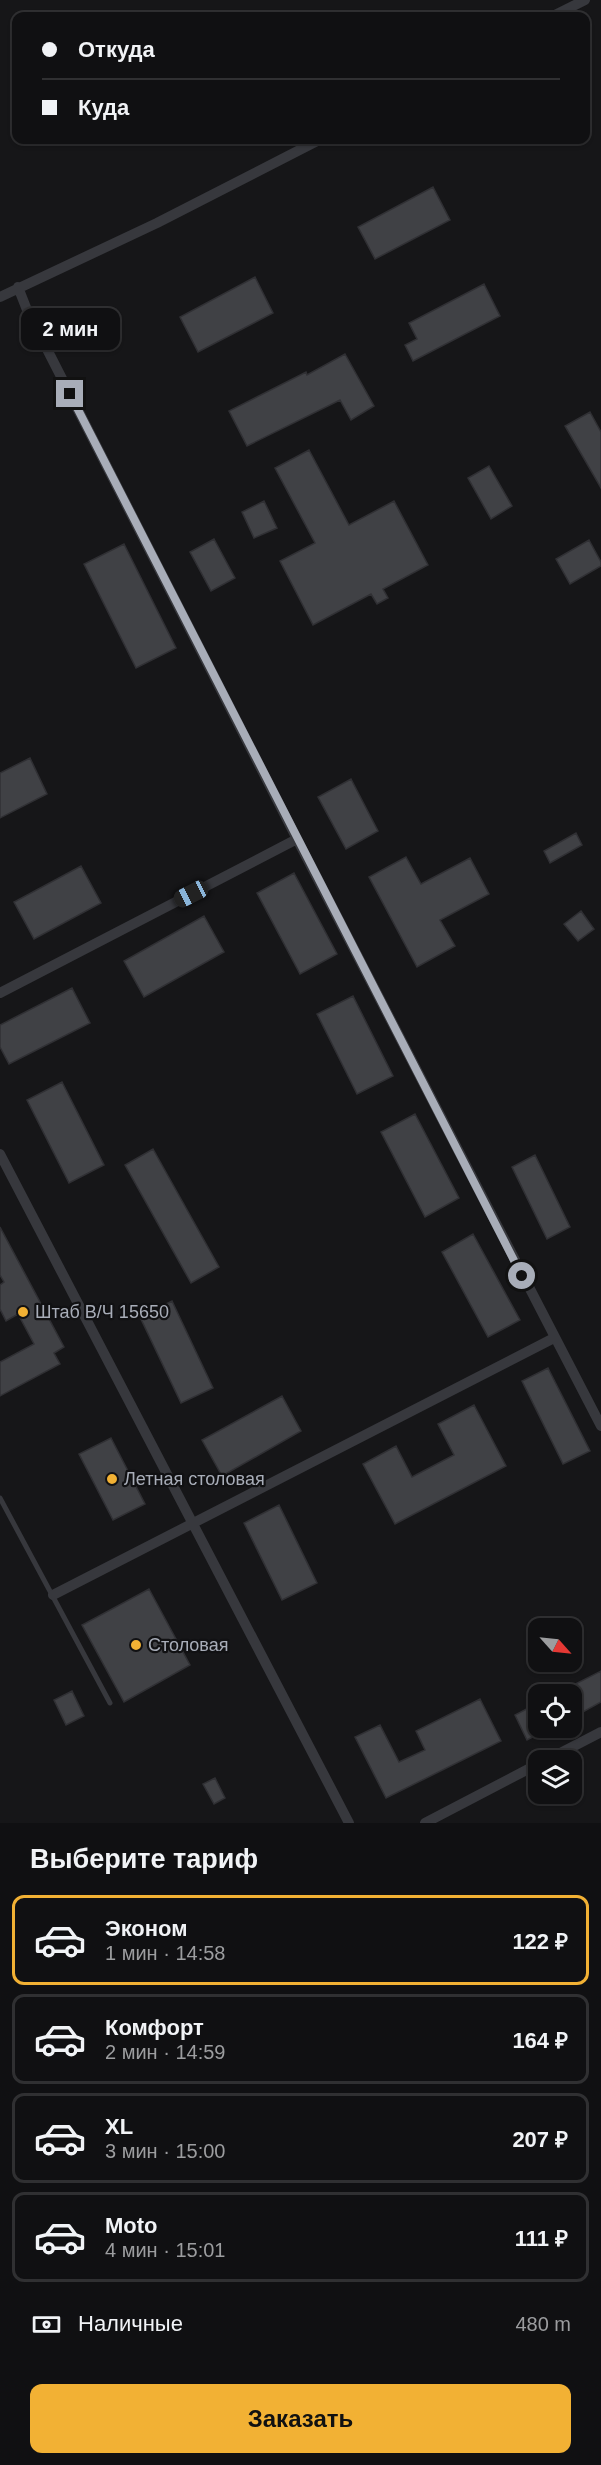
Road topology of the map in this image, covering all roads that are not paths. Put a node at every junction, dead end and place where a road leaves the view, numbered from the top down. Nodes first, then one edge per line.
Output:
1 (585, 0) edge
2 (561, 12) edge
3 (311, 144) edge
4 (18, 287) junction
5 (0, 297) edge
6 (297, 839) junction
7 (0, 993) edge
8 (1, 1157) edge
9 (554, 1338) junction
10 (601, 1426) edge
11 (0, 1498) edge
12 (195, 1523) junction
13 (53, 1595) junction
14 (110, 1703) dead end
15 (601, 1732) edge
16 (566, 1750) edge
17 (528, 1769) edge
18 (349, 1823) edge
19 (425, 1823) edge

1 - 2 street
3 - 4 street
4 - 5 street
4 - 6 street
6 - 7 street
6 - 9 street
8 - 12 street
9 - 10 street
9 - 12 street
11 - 13 lane
12 - 13 street
12 - 18 street
13 - 14 lane
15 - 16 street
17 - 19 street

